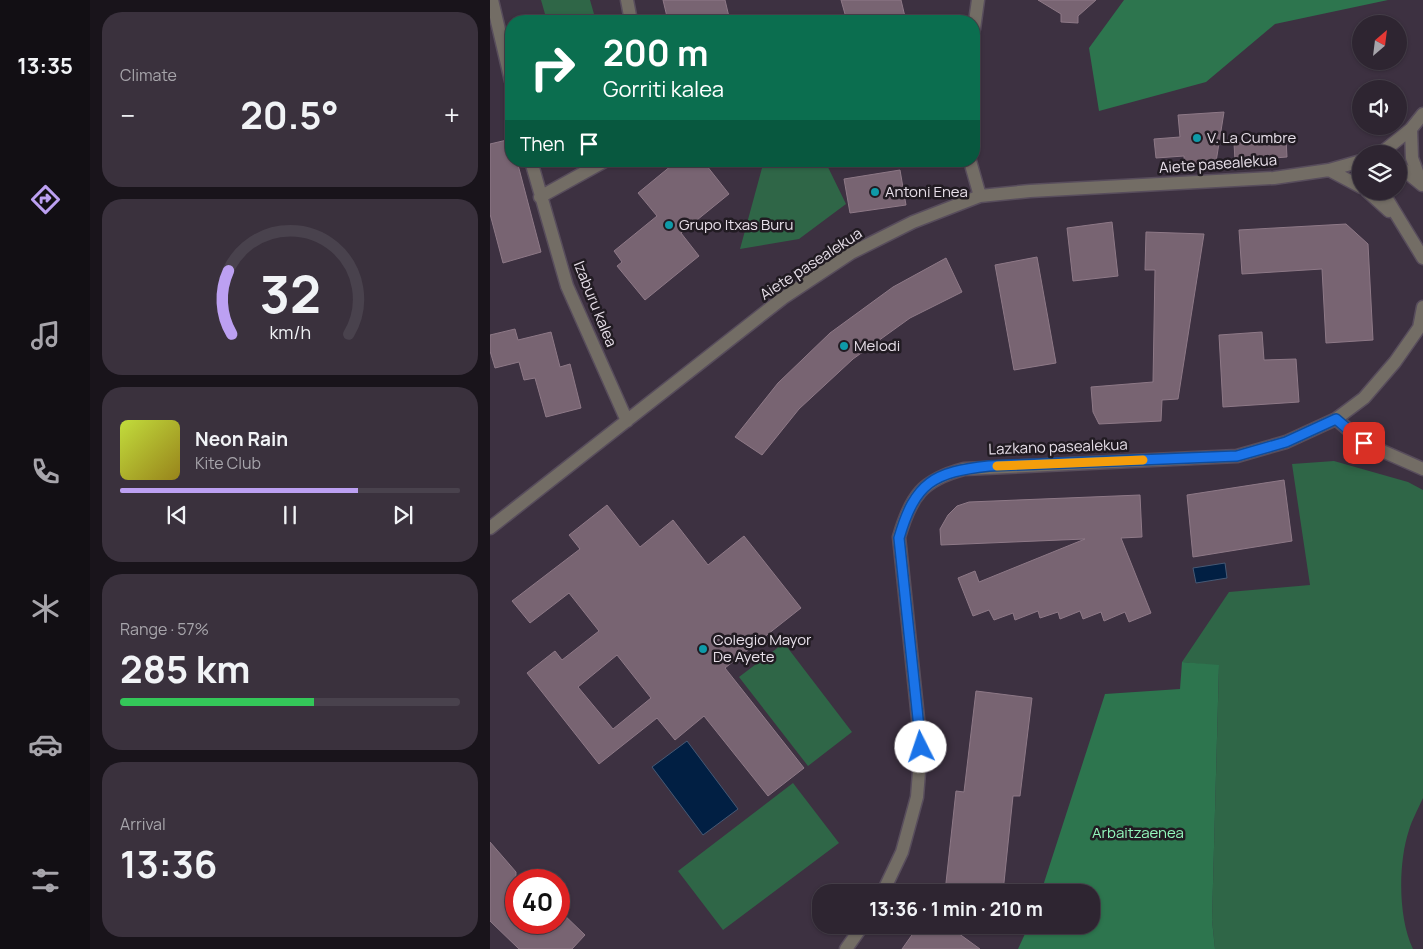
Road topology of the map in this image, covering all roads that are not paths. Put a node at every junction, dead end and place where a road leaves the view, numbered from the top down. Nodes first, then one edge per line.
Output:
1 (492, 0) edge
2 (626, 0) edge
3 (978, 0) edge
4 (630, 15) edge
5 (976, 15) edge
6 (505, 56) edge
7 (1423, 114) edge
8 (1411, 129) junction
9 (1392, 145) edge
10 (1352, 164) edge
11 (532, 167) edge
12 (594, 167) edge
13 (972, 167) edge
14 (1329, 170) junction
15 (1407, 173) edge
16 (1352, 182) edge
17 (1422, 185) edge
18 (980, 196) junction
19 (540, 197) junction
20 (1377, 200) edge
21 (1387, 200) edge
22 (1397, 218) junction
23 (1423, 258) edge
24 (1423, 307) edge
25 (1421, 325) edge
26 (1336, 419) junction
27 (627, 421) junction
28 (1423, 469) edge
29 (490, 528) edge
30 (887, 884) edge
31 (857, 934) edge
32 (846, 949) edge

1 - 6 street
2 - 4 street
3 - 5 street
7 - 8 street
8 - 9 street
8 - 17 street
10 - 14 street, Aiete pasealekua
11 - 19 street, Izaburu kalea
12 - 19 street
13 - 18 street
14 - 16 street
14 - 18 street, Aiete pasealekua
15 - 17 street
18 - 27 street, Aiete pasealekua
19 - 27 street, Izaburu kalea
20 - 22 street
21 - 22 street
22 - 23 street
24 - 25 street
25 - 26 street, Lazkano pasealekua
26 - 28 street
26 - 30 street, Lazkano pasealekua
27 - 29 street, Aiete pasealekua
31 - 32 street

